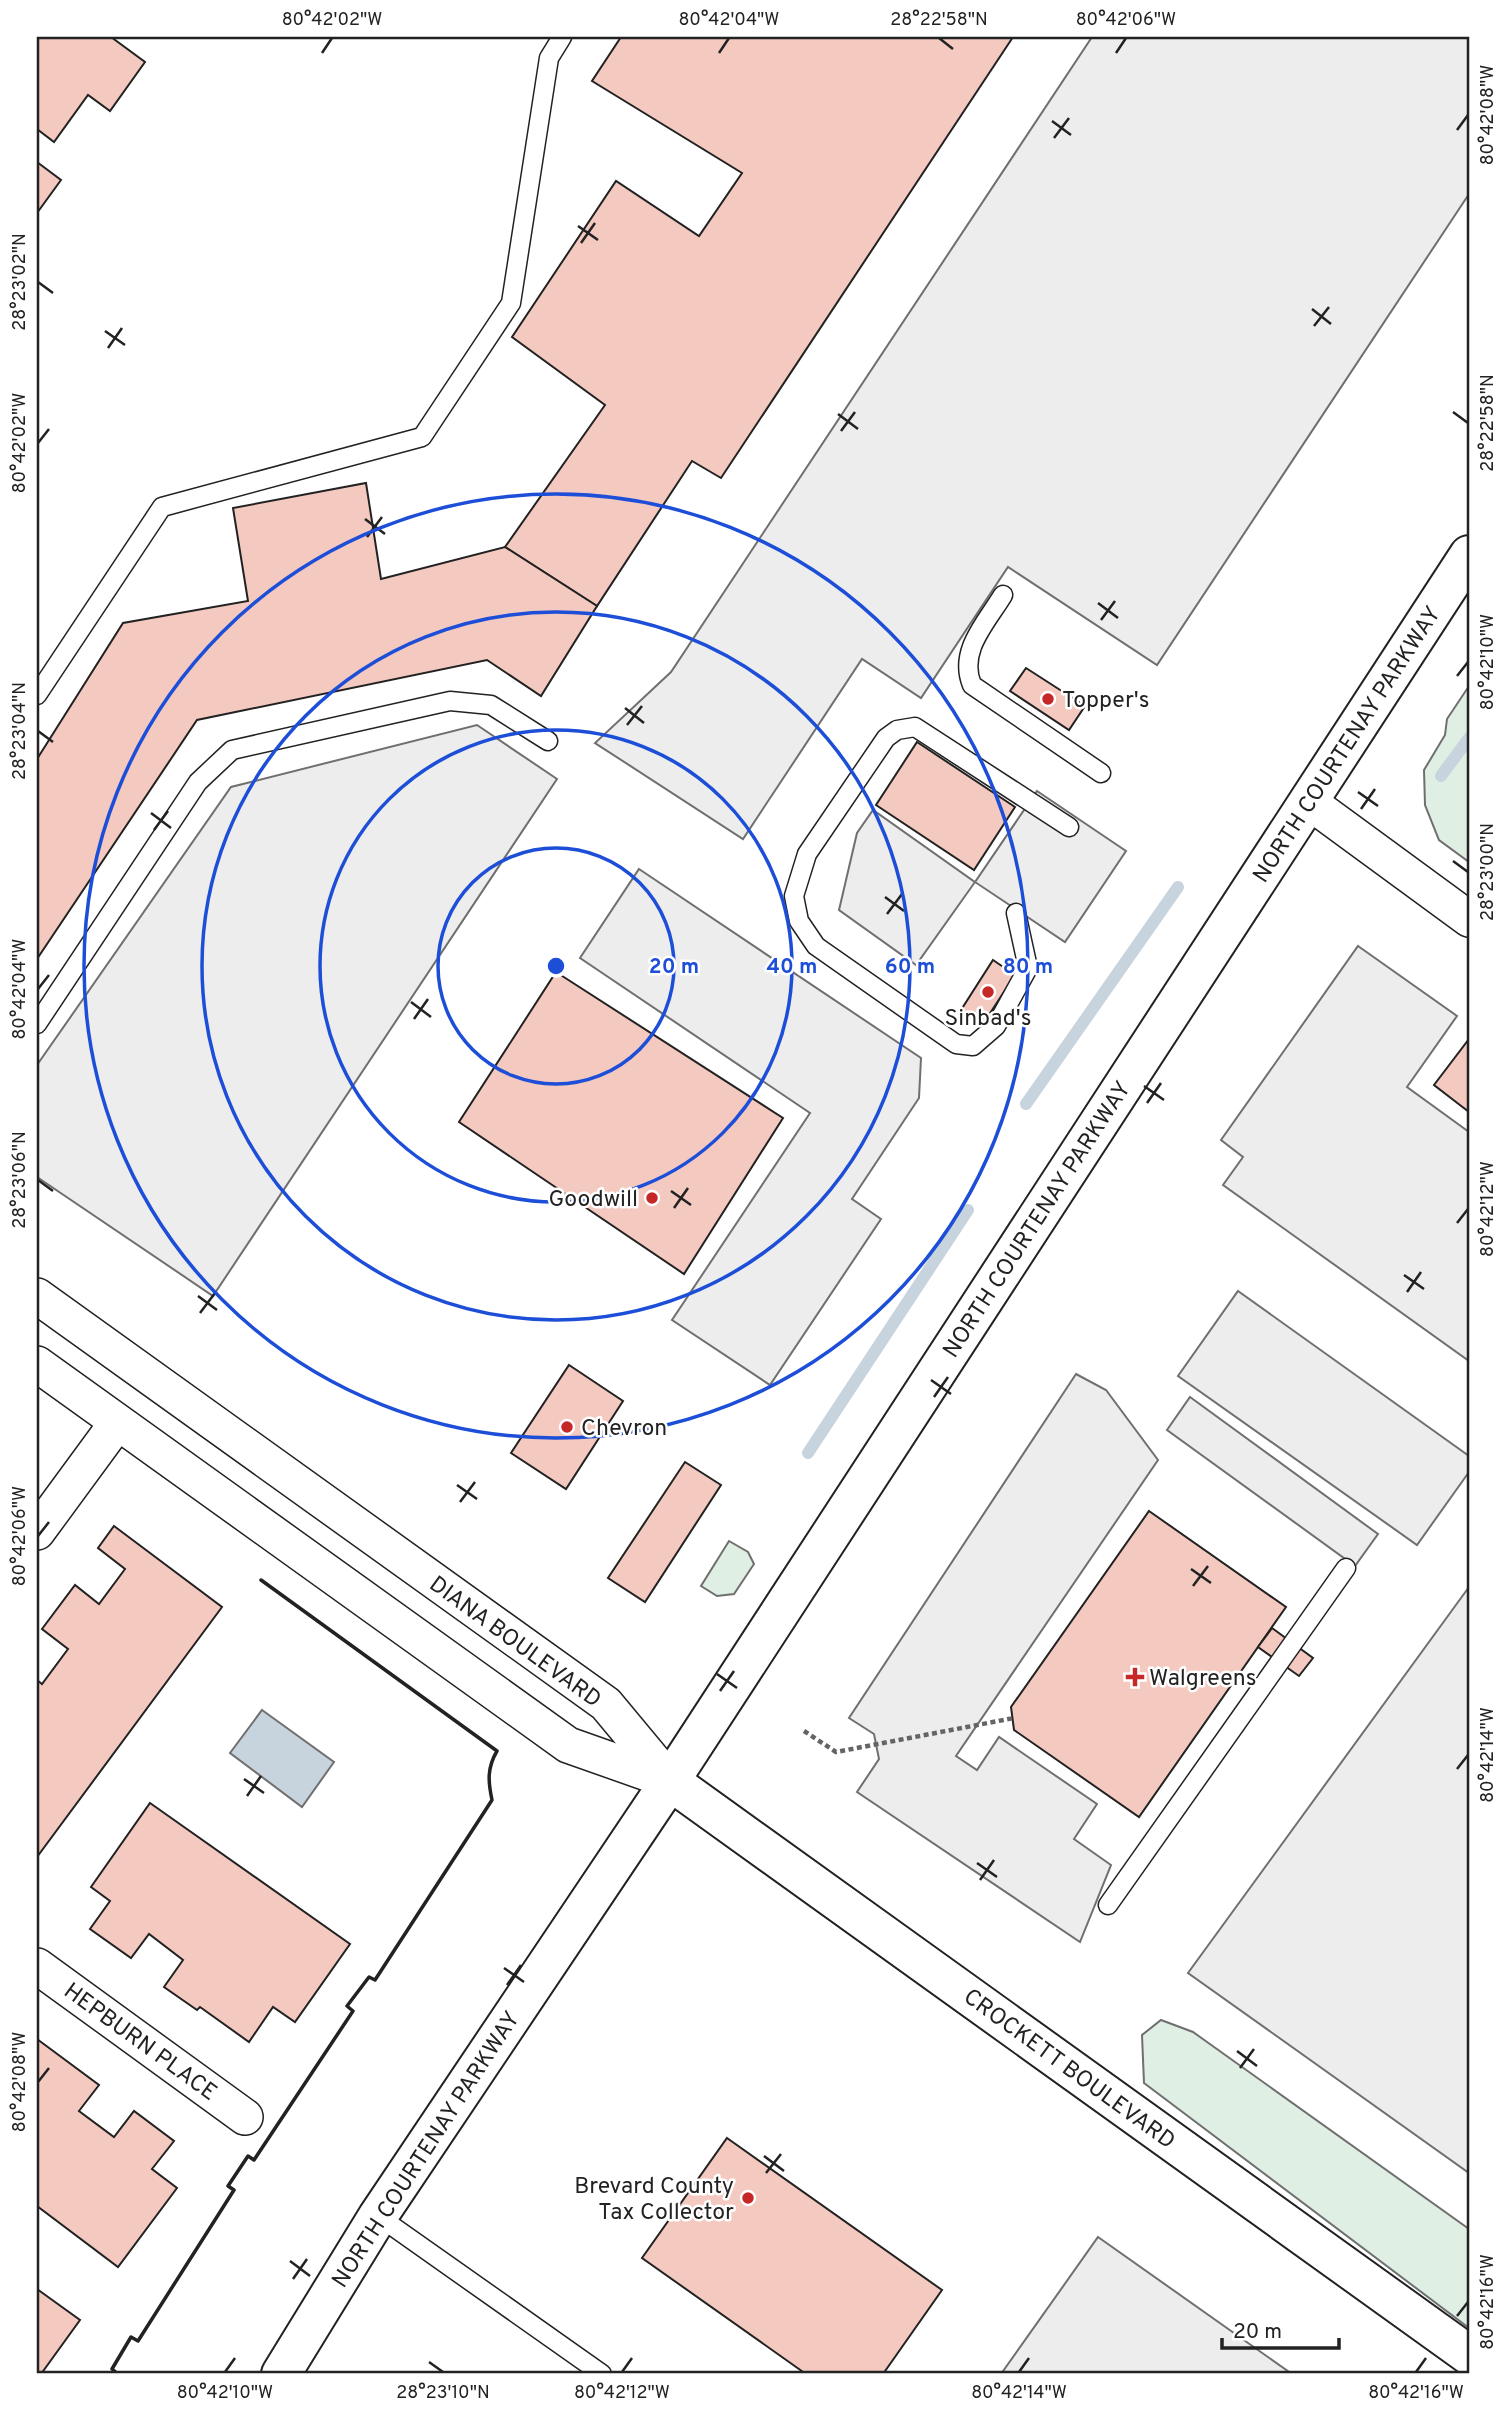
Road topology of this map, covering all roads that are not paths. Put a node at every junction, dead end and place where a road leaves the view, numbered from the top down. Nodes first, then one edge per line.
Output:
1 (562, 37) edge
2 (1469, 555) edge
3 (1003, 595) dead end
4 (37, 695) edge
5 (548, 741) dead end
6 (1101, 773) dead end
7 (1308, 801) junction
8 (1069, 827) dead end
9 (1016, 913) dead end
10 (1469, 919) edge
11 (37, 1024) edge
12 (37, 1296) edge
13 (37, 1364) edge
14 (117, 1423) junction
15 (37, 1532) edge
16 (383, 1544) junction
17 (1346, 1568) dead end
18 (350, 1589) junction
19 (670, 1781) junction
20 (1108, 1905) dead end
21 (37, 1966) edge
22 (245, 2117) dead end
23 (377, 2216) junction
24 (1469, 2355) edge
25 (281, 2374) edge
26 (602, 2374) edge

1 - 4 lane
2 - 7 main road, NORTH COURTENAY PARKWAY
3 - 6 lane
5 - 11 lane
7 - 10 street
7 - 19 main road, NORTH COURTENAY PARKWAY
8 - 9 lane
12 - 16 street, DIANA BOULEVARD
13 - 14 street
14 - 15 street
14 - 18 street
16 - 18 street
16 - 19 street, DIANA BOULEVARD
17 - 20 lane
18 - 19 street
19 - 23 main road, NORTH COURTENAY PARKWAY
19 - 24 main road, CROCKETT BOULEVARD
21 - 22 street, HEPBURN PLACE
23 - 25 main road, NORTH COURTENAY PARKWAY
23 - 26 lane

